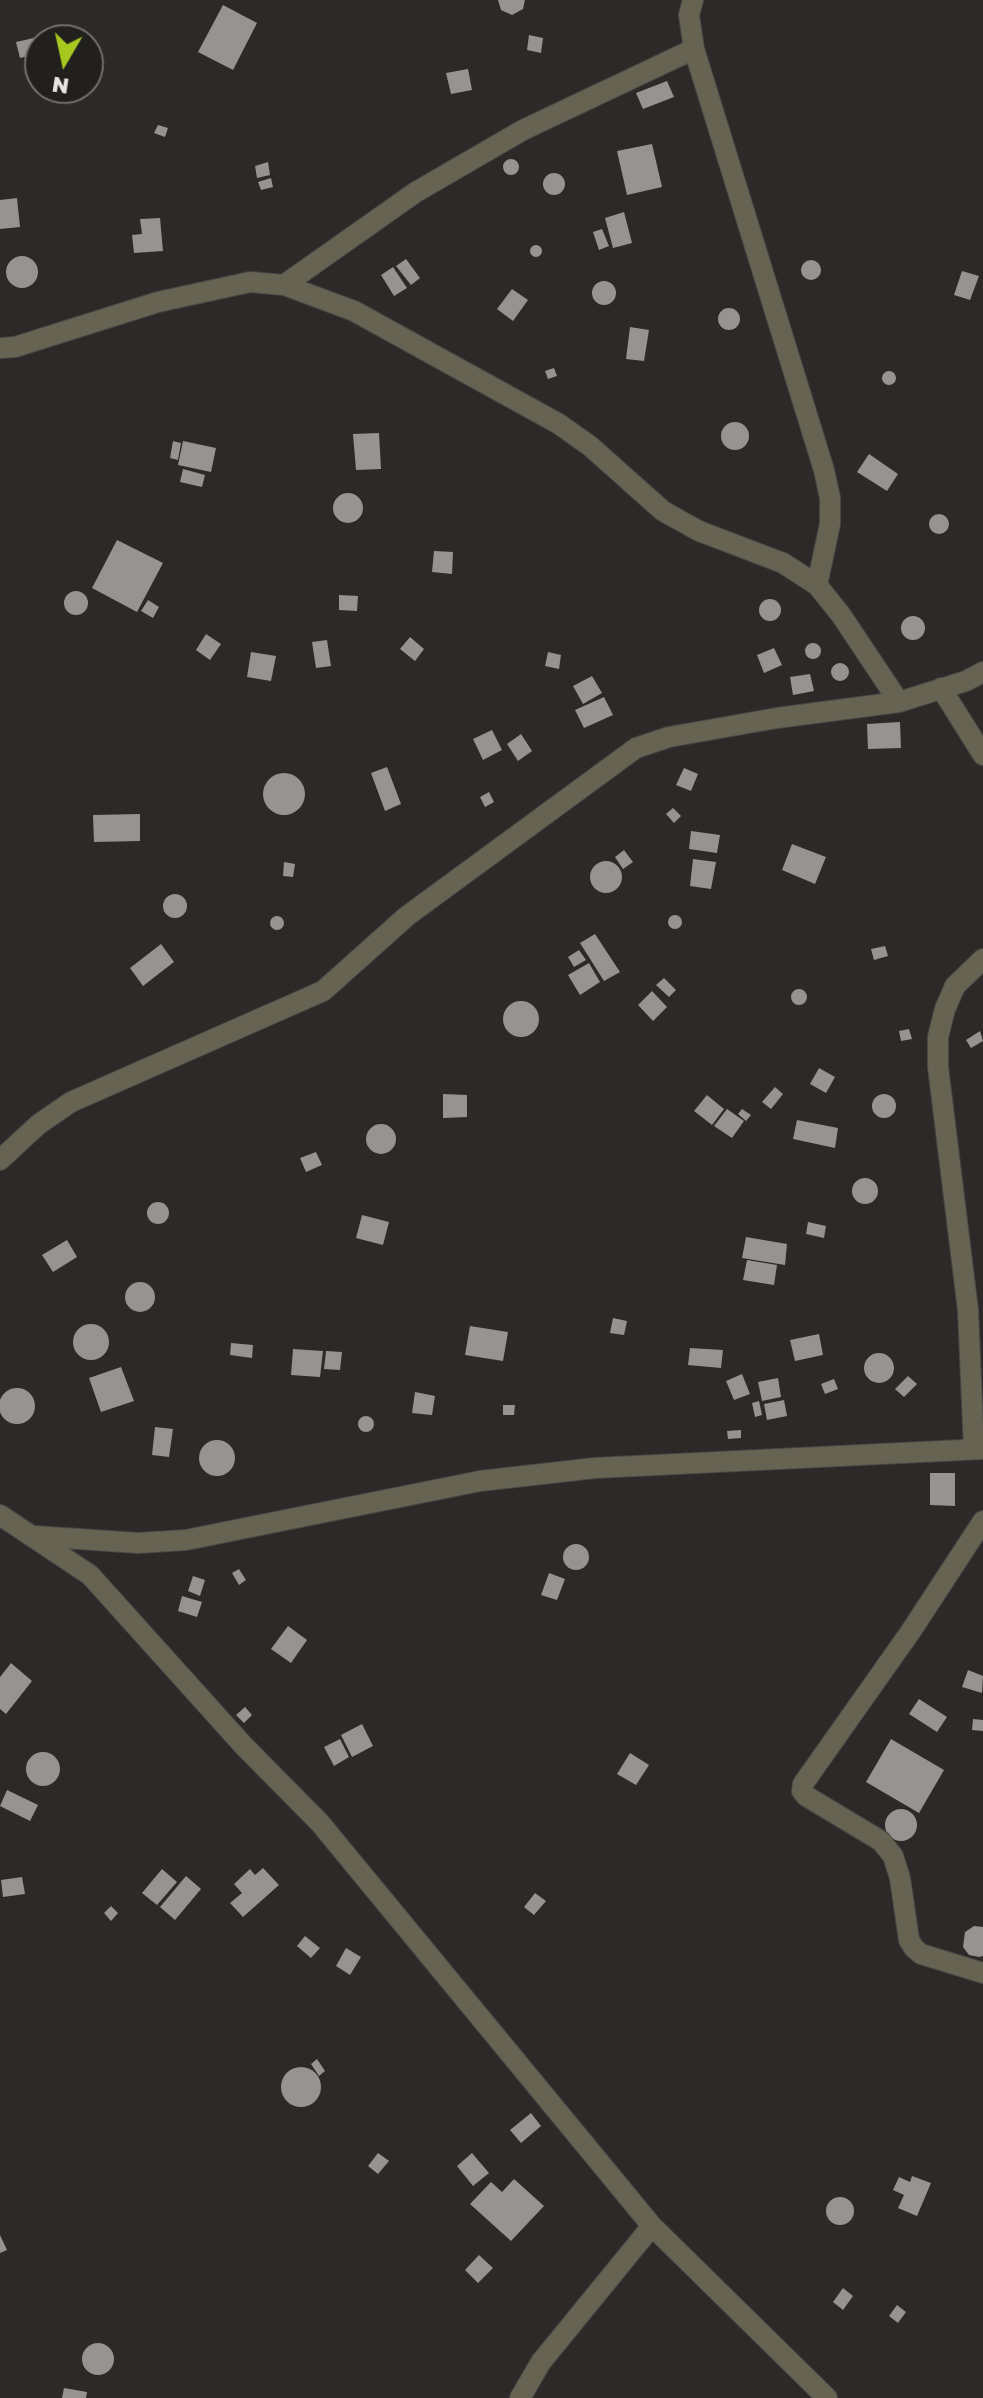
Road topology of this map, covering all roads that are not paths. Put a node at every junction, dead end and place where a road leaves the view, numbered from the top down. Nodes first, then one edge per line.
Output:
1 (693, 0) edge
2 (694, 49) junction
3 (284, 285) junction
4 (0, 348) edge
5 (817, 585) junction
6 (983, 672) edge
7 (941, 688) junction
8 (899, 702) junction
9 (983, 755) edge
10 (983, 959) edge
11 (0, 1160) edge
12 (979, 1449) edge
13 (0, 1515) edge
14 (983, 1521) edge
15 (34, 1536) junction
16 (983, 1973) edge
17 (652, 2226) junction
18 (520, 2398) edge
19 (827, 2398) edge

1 - 2 street
2 - 3 street
2 - 5 street
3 - 4 street
3 - 5 street
5 - 8 street
6 - 7 street
7 - 8 street
7 - 9 street
8 - 11 street
10 - 12 street
12 - 15 street
13 - 15 street
14 - 16 street
15 - 17 street
17 - 18 street
17 - 19 street

